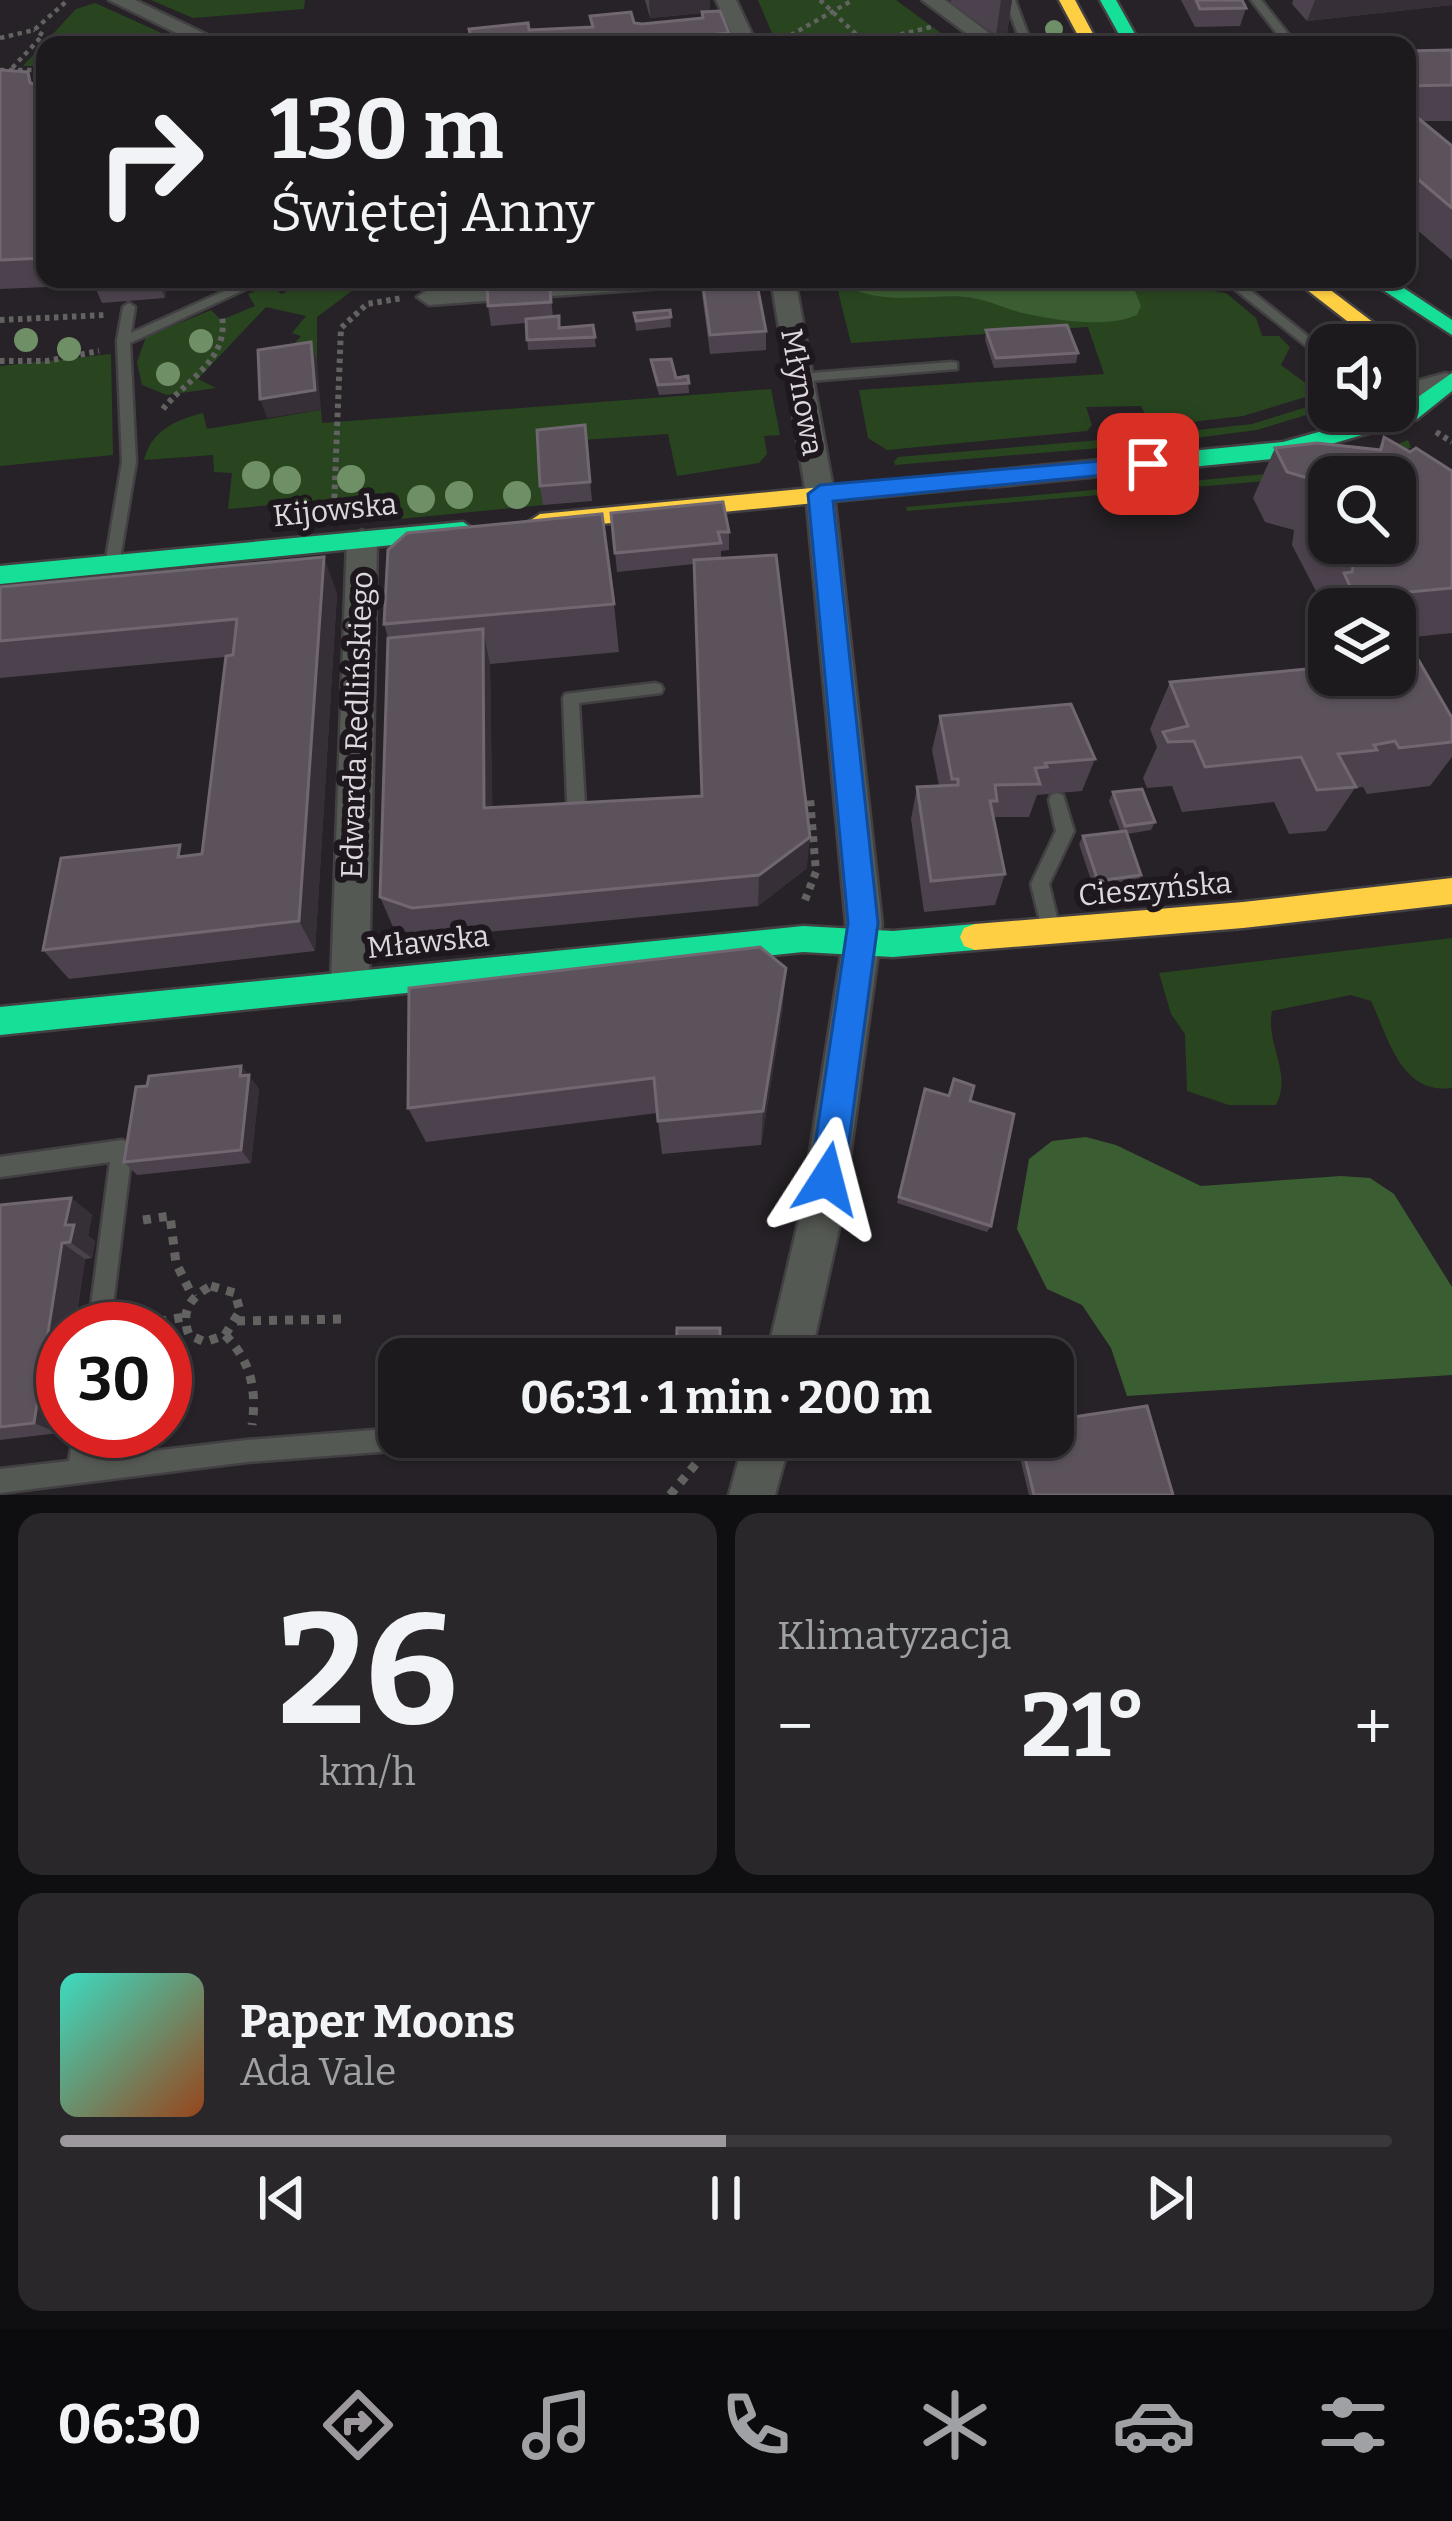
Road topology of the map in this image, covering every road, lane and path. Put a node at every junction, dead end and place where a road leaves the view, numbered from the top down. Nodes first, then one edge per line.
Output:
1 (68, 0) edge
2 (119, 0) edge
3 (726, 0) edge
4 (820, 0) edge
5 (853, 0) edge
6 (932, 0) edge
7 (1010, 0) edge
8 (1067, 0) edge
9 (1108, 0) edge
10 (1256, 0) edge
11 (832, 13) junction
12 (938, 26) dead end
13 (34, 30) junction
14 (42, 36) edge
15 (198, 36) edge
16 (743, 36) edge
17 (790, 36) edge
18 (858, 36) edge
19 (899, 36) edge
20 (982, 36) edge
21 (1024, 36) edge
22 (1086, 36) edge
23 (1127, 36) edge
24 (1284, 36) edge
25 (0, 38) edge
26 (36, 42) edge
27 (0, 70) edge
28 (10, 70) junction
29 (36, 70) edge
30 (0, 81) edge
31 (241, 288) edge
32 (559, 288) edge
33 (784, 288) edge
34 (1239, 288) edge
35 (1315, 288) edge
36 (1390, 288) edge
37 (429, 297) joint
38 (128, 310) joint
39 (0, 320) edge
40 (1363, 324) edge
41 (225, 329) dead end
42 (1452, 329) edge
43 (123, 341) junction
44 (1308, 344) edge
45 (0, 361) edge
46 (1416, 361) edge
47 (952, 367) dead end
48 (798, 378) junction
49 (1450, 383) edge
50 (1416, 391) edge
51 (1416, 408) edge
52 (163, 409) dead end
53 (1330, 432) edge
54 (820, 494) junction
55 (334, 507) dead end
56 (362, 541) junction
57 (112, 565) junction
58 (0, 575) edge
59 (655, 688) dead end
60 (1058, 800) edge
61 (577, 835) edge
62 (1452, 891) edge
63 (1051, 931) junction
64 (862, 942) junction
65 (350, 982) junction
66 (0, 1022) edge
67 (0, 1167) edge
68 (113, 1224) junction
69 (193, 1297) junction
70 (103, 1302) edge
71 (191, 1302) edge
72 (346, 1318) dead end
73 (237, 1321) junction
74 (225, 1335) junction
75 (192, 1337) edge
76 (793, 1338) edge
77 (378, 1441) edge
78 (248, 1451) junction
79 (81, 1458) edge
80 (701, 1458) edge
81 (758, 1458) edge
82 (79, 1473) junction
83 (0, 1481) edge
84 (670, 1495) edge
85 (752, 1495) edge

1 - 13 path
2 - 15 street
3 - 16 street
4 - 11 path
5 - 11 path
6 - 20 street
7 - 21 lane
8 - 22 street
9 - 23 street
10 - 24 lane
11 - 17 path
11 - 18 path
12 - 19 path
13 - 14 path
13 - 25 path
26 - 28 path
27 - 28 path
28 - 29 path
28 - 30 path
31 - 43 lane
32 - 37 street
33 - 48 street, Młynowa
34 - 44 lane
35 - 40 street
36 - 42 street
37 - 55 path
38 - 39 path
38 - 43 lane
41 - 52 path
43 - 45 path
43 - 57 lane
46 - 49 street
47 - 48 lane
48 - 54 street, Młynowa
49 - 50 street
49 - 51 street, Kijowska
53 - 54 street, Kijowska
54 - 56 street, Kijowska
54 - 64 street, Młynowa
56 - 57 street, Kijowska
56 - 65 street, Edwarda Redlińskiego
57 - 58 street, Kijowska
59 - 61 lane
60 - 63 lane
62 - 63 street, Cieszyńska
63 - 64 street, Cieszyńska
64 - 65 street, Mławska
64 - 76 street, Młynowa
65 - 66 street, Mławska
67 - 68 lane
68 - 69 path
68 - 70 lane
69 - 71 path
69 - 73 path
72 - 73 path
73 - 74 path
74 - 75 path
74 - 78 path
77 - 78 lane
78 - 82 lane
79 - 82 lane
80 - 84 path
81 - 85 street
82 - 83 lane

